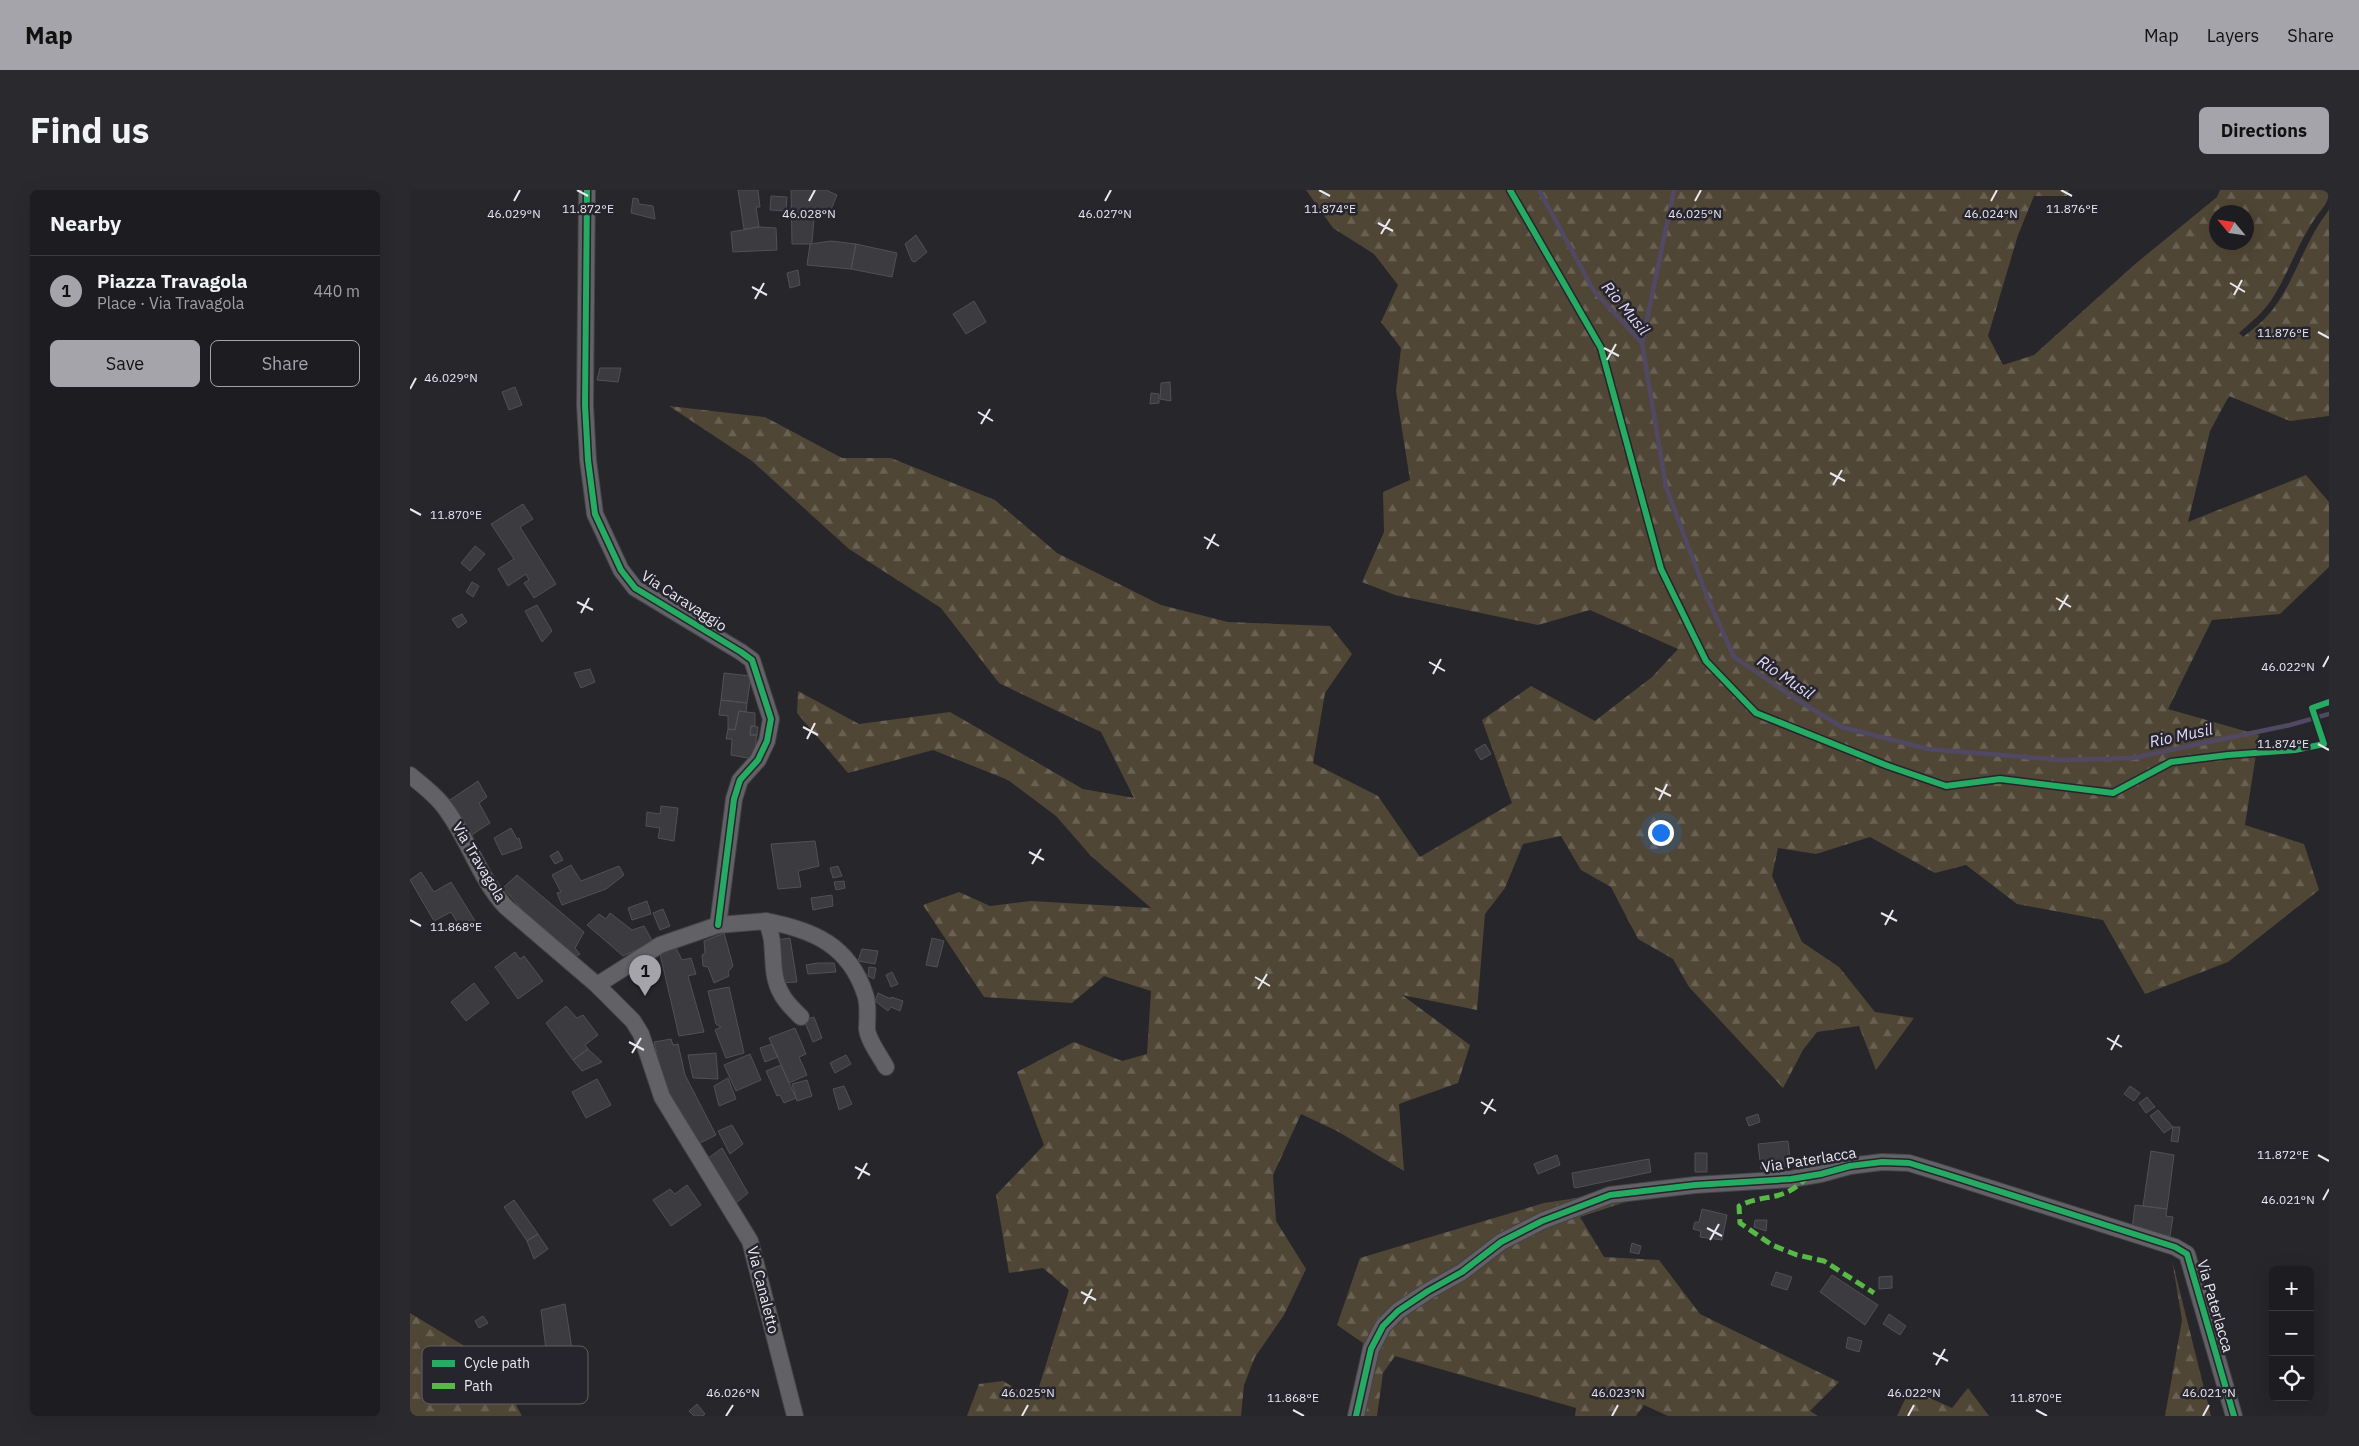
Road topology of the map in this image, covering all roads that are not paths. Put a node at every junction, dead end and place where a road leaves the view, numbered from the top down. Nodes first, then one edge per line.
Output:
1 (588, 190) edge
2 (410, 775) edge
3 (766, 921) junction
4 (718, 925) junction
5 (597, 984) junction
6 (801, 1018) dead end
7 (886, 1067) dead end
8 (662, 1097) joint
9 (795, 1416) edge
10 (1356, 1416) edge
11 (2234, 1416) edge

1 - 4 street, Via Caravaggio
2 - 5 street, Via Travagola
3 - 4 street
3 - 6 street
3 - 7 street
4 - 5 street
5 - 8 street, Via Travagola
8 - 9 street, Via Canaletto
10 - 11 street, Via Paterlacca

